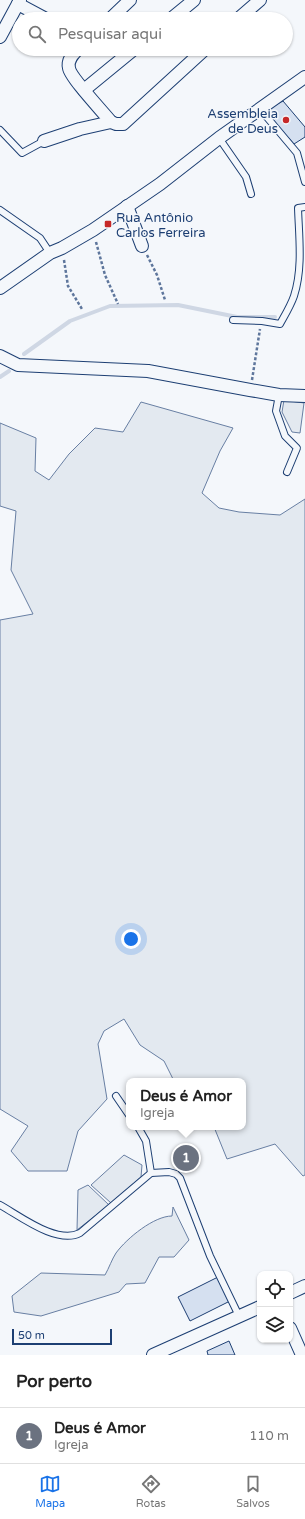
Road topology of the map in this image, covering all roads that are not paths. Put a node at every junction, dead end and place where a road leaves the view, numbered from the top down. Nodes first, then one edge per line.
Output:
1 (130, 0) edge
2 (194, 0) edge
3 (260, 0) edge
4 (19, 2) edge
5 (14, 12) edge
6 (35, 12) edge
7 (117, 12) edge
8 (179, 12) edge
9 (246, 12) edge
10 (12, 15) edge
11 (0, 37) edge
12 (72, 56) edge
13 (125, 56) edge
14 (197, 56) edge
15 (305, 77) edge
16 (84, 90) junction
17 (260, 109) junction
18 (111, 122) junction
19 (0, 130) edge
20 (219, 138) junction
21 (44, 141) joint
22 (305, 182) edge
23 (251, 194) dead end
24 (127, 206) junction
25 (305, 207) edge
26 (0, 210) edge
27 (142, 246) road end
28 (50, 253) junction
29 (0, 288) edge
30 (233, 320) dead end
31 (0, 356) edge
32 (280, 395) junction
33 (305, 396) edge
34 (287, 472) dead end
35 (116, 1096) dead end
36 (126, 1111) edge
37 (140, 1130) edge
38 (151, 1173) junction
39 (0, 1205) edge
40 (305, 1286) edge
41 (293, 1292) edge
42 (258, 1307) edge
43 (239, 1316) junction
44 (293, 1335) edge
45 (153, 1355) edge
46 (302, 1355) edge

1 - 7 street
2 - 8 street
3 - 9 street
4 - 5 street
4 - 6 street
10 - 11 street
12 - 16 street
13 - 16 street
14 - 18 street
15 - 17 street
16 - 18 street
17 - 20 street
17 - 22 lane
18 - 21 street
19 - 21 lane
20 - 23 lane
20 - 24 street
24 - 27 street
24 - 28 street
25 - 30 lane
26 - 28 lane
28 - 29 street
31 - 32 street
32 - 33 street
32 - 34 lane
35 - 36 lane
37 - 38 lane
38 - 39 lane
38 - 43 lane
40 - 41 street
42 - 43 street
43 - 45 street
44 - 46 street

